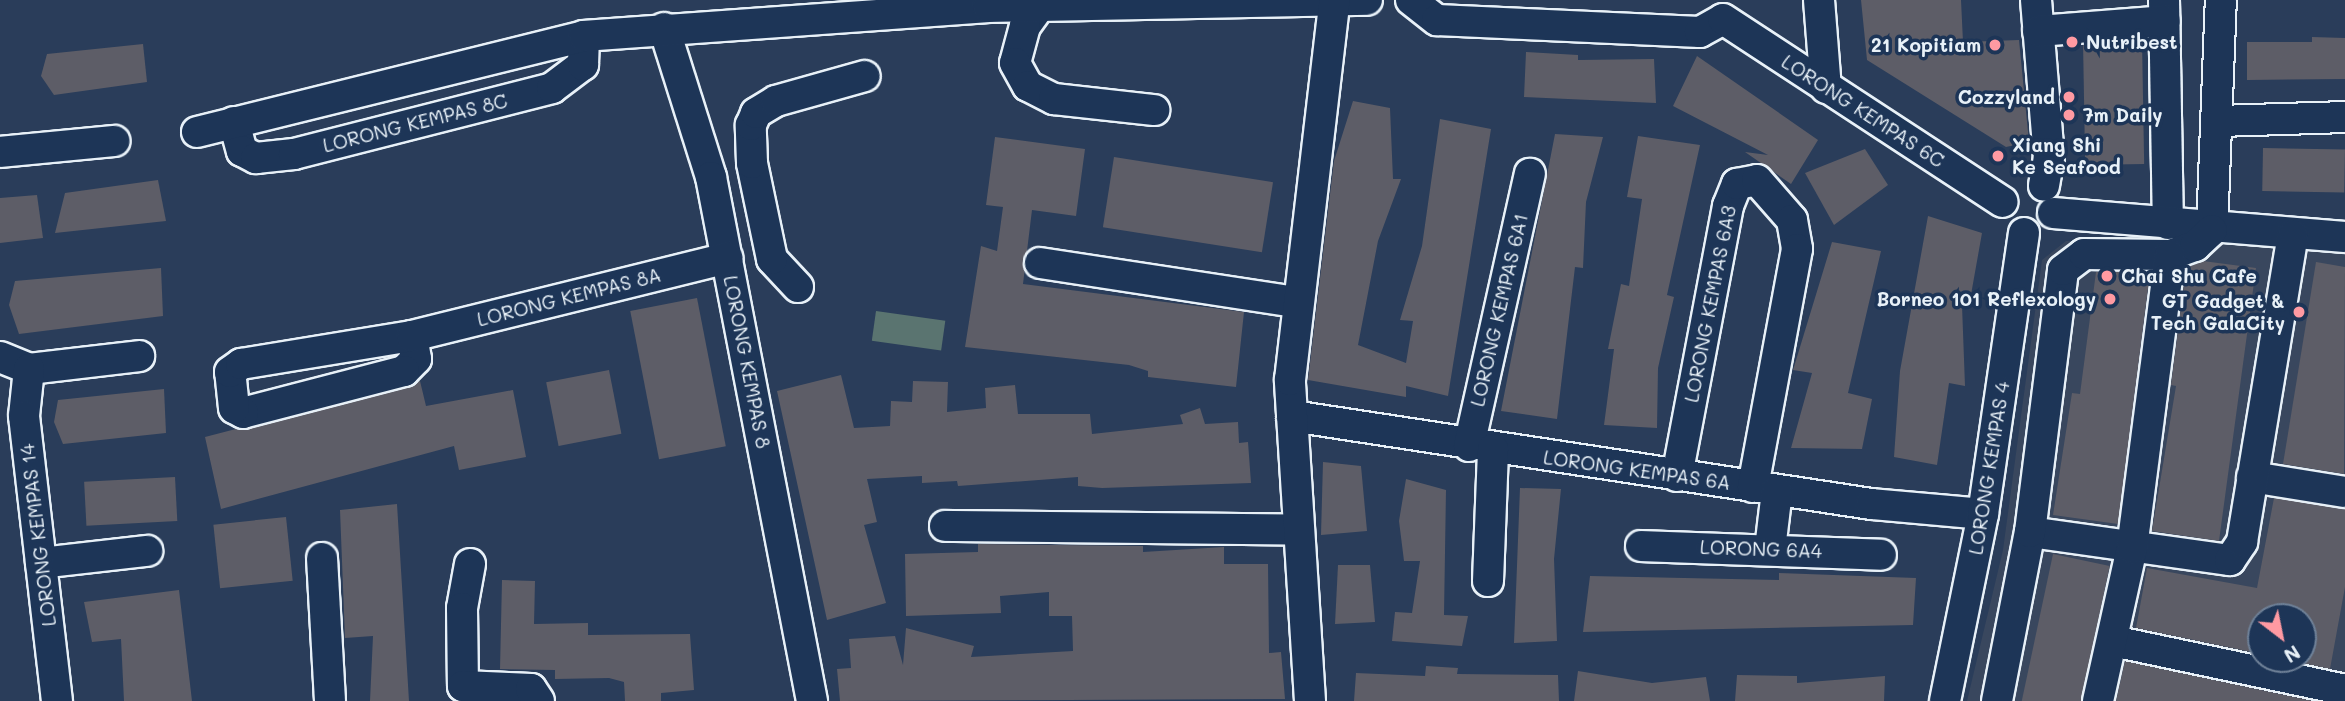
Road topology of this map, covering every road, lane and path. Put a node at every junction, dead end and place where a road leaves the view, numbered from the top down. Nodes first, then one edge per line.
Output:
1 (1367, 0) edge
2 (1411, 0) edge
3 (1819, 0) edge
4 (2036, 0) edge
5 (2221, 0) edge
6 (1334, 3) junction
7 (988, 4) edge
8 (1039, 7) junction
9 (1713, 10) edge
10 (2164, 10) edge
11 (664, 28) junction
12 (2038, 31) junction
13 (584, 36) junction
14 (865, 76) dead end
15 (1826, 88) junction
16 (1154, 110) dead end
17 (2345, 117) edge
18 (2219, 121) junction
19 (234, 122) junction
20 (197, 132) dead end
21 (114, 141) dead end
22 (0, 152) edge
23 (751, 163) junction
24 (1530, 174) dead end
25 (711, 177) junction
26 (762, 195) junction
27 (2049, 199) junction
28 (2003, 202) junction
29 (717, 209) junction
30 (2168, 224) junction
31 (2212, 230) junction
32 (2024, 233) junction
33 (2293, 235) junction
34 (2345, 237) edge
35 (2170, 255) junction
36 (727, 258) junction
37 (1040, 263) dead end
38 (798, 287) dead end
39 (1296, 302) junction
40 (412, 335) junction
41 (139, 356) dead end
42 (0, 357) edge
43 (29, 369) junction
44 (2001, 406) junction
45 (2047, 413) junction
46 (1292, 416) junction
47 (1481, 447) junction
48 (1677, 477) junction
49 (2252, 477) junction
50 (1765, 489) junction
51 (2345, 492) edge
52 (1983, 514) junction
53 (945, 526) dead end
54 (1299, 530) junction
55 (2030, 532) junction
56 (1641, 546) dead end
57 (2132, 548) junction
58 (1770, 549) junction
59 (147, 551) dead end
60 (1881, 555) dead end
61 (322, 558) dead end
62 (41, 564) junction
63 (470, 564) dead end
64 (1488, 581) dead end
65 (2113, 641) junction
66 (2342, 693) edge
67 (463, 694) edge
68 (57, 701) edge
69 (330, 701) edge
70 (538, 701) edge
71 (812, 701) edge
72 (1310, 701) edge
73 (1945, 701) edge
74 (1997, 701) edge
75 (2098, 701) edge

1 - 6 street
2 - 9 street, LORONG KEMPAS 6C
3 - 15 street
4 - 12 street
5 - 18 street
6 - 8 street
6 - 39 street
7 - 8 street
7 - 11 street
8 - 16 street
9 - 15 street, LORONG KEMPAS 6C
10 - 12 street
10 - 30 street
11 - 13 street
11 - 25 street, LORONG KEMPAS 8
12 - 27 street
13 - 19 street
13 - 19 street, LORONG KEMPAS 8C
14 - 23 street
15 - 28 street, LORONG KEMPAS 6C
17 - 18 street
18 - 31 street
19 - 20 street
21 - 22 street
23 - 25 street
23 - 26 street
24 - 47 street, LORONG KEMPAS 6A1
25 - 29 street, LORONG KEMPAS 8
26 - 29 street
26 - 38 street
27 - 28 street
27 - 30 street
27 - 32 street
28 - 32 street
29 - 36 street, LORONG KEMPAS 8
30 - 31 street
31 - 33 street
31 - 35 street
32 - 44 street, LORONG KEMPAS 4
33 - 34 street
33 - 49 street
35 - 45 street
35 - 57 street
36 - 40 street, LORONG KEMPAS 8A
36 - 71 street, LORONG KEMPAS 8
37 - 39 street
39 - 46 street
40 - 40 street, LORONG KEMPAS 8A
41 - 43 street
42 - 43 street
43 - 62 street, LORONG KEMPAS 14
44 - 45 street
44 - 52 street, LORONG KEMPAS 4
45 - 55 street
46 - 47 street, LORONG KEMPAS 6A
46 - 54 street
47 - 48 street, LORONG KEMPAS 6A
47 - 64 street, LORONG KEMPAS 6A1
48 - 50 street, LORONG KEMPAS 6A
48 - 50 street, LORONG KEMPAS 6A3
49 - 51 street
49 - 57 street
50 - 52 street, LORONG KEMPAS 6A
50 - 58 street
52 - 73 street, LORONG KEMPAS 4
53 - 54 street
54 - 72 street
55 - 57 street
55 - 74 street
56 - 58 street, LORONG 6A4
57 - 65 street
58 - 60 street, LORONG 6A4
59 - 62 street
61 - 69 street
62 - 68 street, LORONG KEMPAS 14
63 - 67 street
65 - 66 street
65 - 75 street
67 - 70 street

